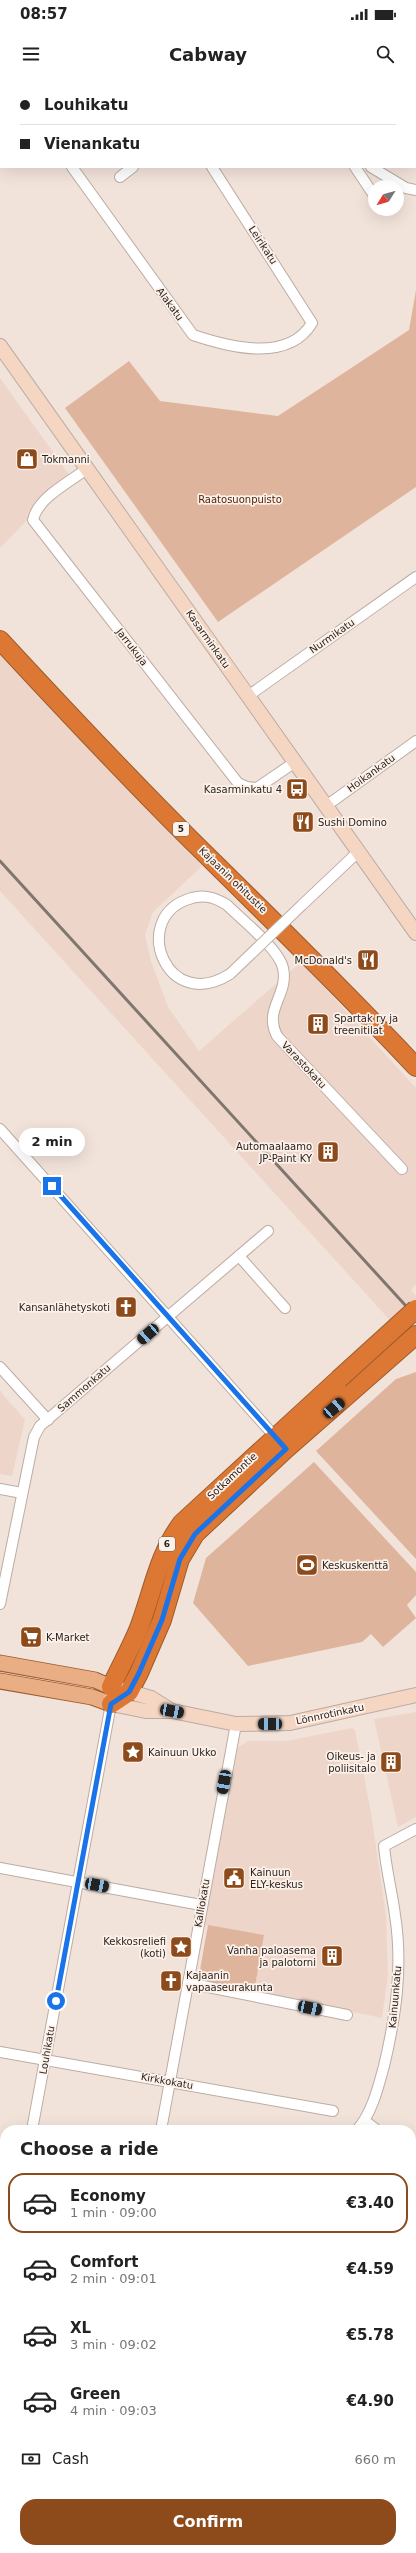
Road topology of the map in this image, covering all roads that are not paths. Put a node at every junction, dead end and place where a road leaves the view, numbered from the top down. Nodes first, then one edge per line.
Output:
1 (73, 168) edge
2 (132, 168) edge
3 (213, 168) edge
4 (356, 168) edge
5 (373, 168) edge
6 (120, 177) dead end
7 (368, 188) edge
8 (416, 190) edge
9 (312, 323) joint
10 (0, 346) edge
11 (88, 468) junction
12 (416, 576) edge
13 (0, 640) edge
14 (248, 696) junction
15 (416, 741) edge
16 (295, 762) junction
17 (326, 806) junction
18 (358, 852) junction
19 (414, 927) edge
20 (416, 1067) edge
21 (0, 1129) edge
22 (402, 1169) dead end
23 (268, 1231) dead end
24 (239, 1256) junction
25 (285, 1308) dead end
26 (416, 1309) edge
27 (167, 1317) junction
28 (416, 1335) edge
29 (0, 1367) edge
30 (48, 1420) junction
31 (280, 1443) junction
32 (0, 1489) edge
33 (22, 1493) junction
34 (0, 1604) edge
35 (0, 1663) edge
36 (0, 1681) edge
37 (129, 1692) junction
38 (111, 1695) junction
39 (416, 1695) edge
40 (172, 1711) junction
41 (236, 1724) junction
42 (416, 1829) edge
43 (0, 1868) edge
44 (77, 1881) junction
45 (201, 1905) junction
46 (188, 1982) junction
47 (347, 2015) dead end
48 (0, 2052) edge
49 (46, 2060) junction
50 (170, 2082) junction
51 (333, 2111) dead end
52 (365, 2121) junction
53 (33, 2125) edge
54 (162, 2125) edge
55 (361, 2125) edge
56 (370, 2125) edge

1 - 9 street, Alakatu
2 - 6 street
3 - 9 street, Leirikatu
4 - 7 street
5 - 8 street
10 - 11 street, Kasarminkatu
11 - 14 street, Kasarminkatu
11 - 16 street, Jarrukuja
12 - 14 street, Nurmikatu
13 - 20 highway, Kajaanin ohitustie / 5
14 - 16 street, Kasarminkatu
15 - 17 street, Hoikankatu
16 - 17 street, Kasarminkatu
17 - 18 street, Kasarminkatu
18 - 19 street, Kasarminkatu
18 - 22 street, Varastokatu, bridge
21 - 27 street
23 - 24 street, Sammonkatu
24 - 25 street
24 - 27 street, Sammonkatu
26 - 31 highway, Sotkamontie / 6, bridge
27 - 30 street, Sammonkatu
27 - 31 street
28 - 31 highway, Sotkamontie / 6
29 - 30 street
30 - 33 street, Sammonkatu
31 - 37 highway, Sotkamontie / 6
31 - 38 highway, Sotkamontie / 6
32 - 33 street
33 - 34 street, Sammonkatu
35 - 38 main road, Lönnrotinkatu
36 - 38 main road, Lönnrotinkatu
37 - 38 highway, Sotkamontie / 6
37 - 40 street, Lönnrotinkatu
38 - 40 street, Lönnrotinkatu
38 - 44 street, Louhikatu
39 - 41 street, Lönnrotinkatu
40 - 41 street, Lönnrotinkatu
41 - 45 street, Kalliokatu
42 - 52 street, Kainuunkatu
43 - 44 street
44 - 45 street
44 - 49 street, Louhikatu
45 - 46 street, Kalliokatu
46 - 47 street
46 - 50 street, Kalliokatu
48 - 49 street, Kirkkokatu
49 - 50 street, Kirkkokatu
49 - 53 street, Louhikatu
50 - 51 street, Kirkkokatu
50 - 54 street, Kalliokatu
52 - 55 street, Kainuunkatu
52 - 56 street

